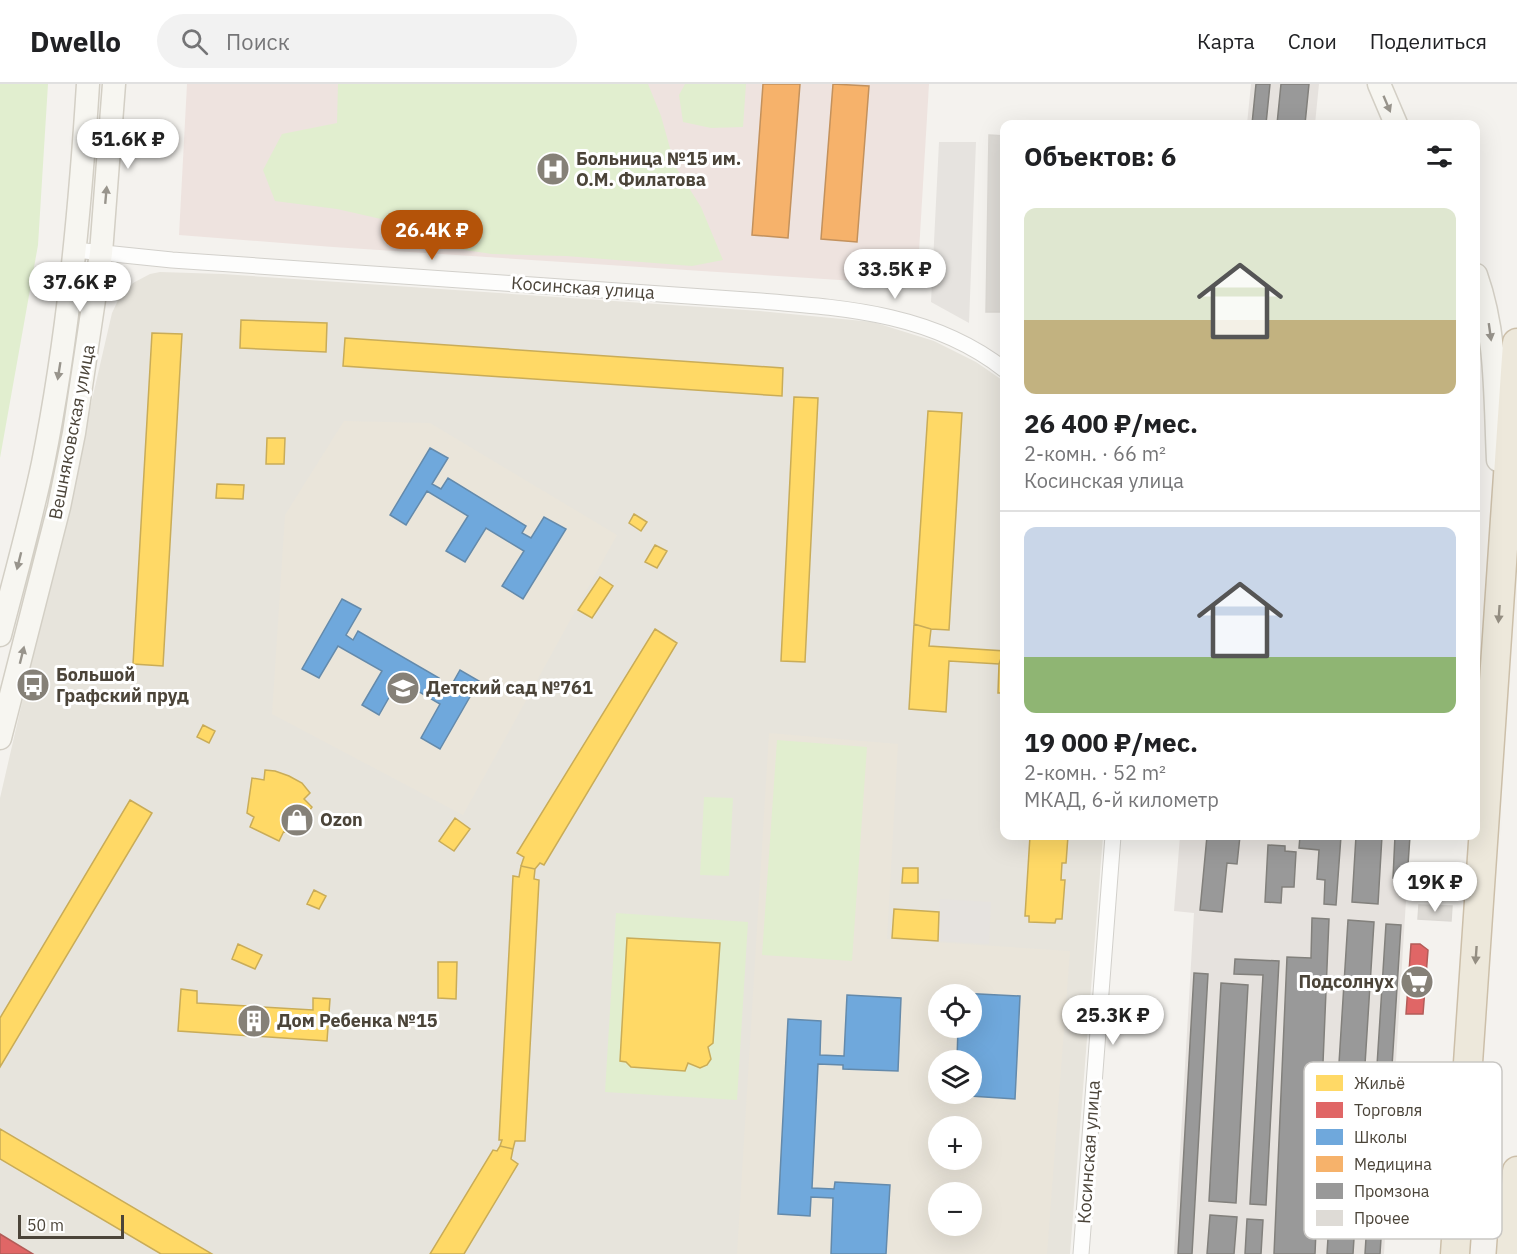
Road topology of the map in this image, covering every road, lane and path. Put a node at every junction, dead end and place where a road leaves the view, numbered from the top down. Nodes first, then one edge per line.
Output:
1 (88, 84) edge
2 (114, 84) edge
3 (1379, 84) edge
4 (1394, 120) edge
5 (75, 250) junction
6 (101, 253) junction
7 (1480, 288) edge
8 (63, 340) junction
9 (1517, 343) edge
10 (89, 344) junction
11 (1000, 367) edge
12 (1503, 555) junction
13 (0, 634) edge
14 (0, 738) edge
15 (1113, 840) edge
16 (1468, 1062) edge
17 (1517, 1171) edge
18 (1456, 1239) edge
19 (1081, 1254) edge
20 (1455, 1254) edge
21 (1511, 1254) edge

1 - 5 main road, Вешняковская улица
6 -> 2 main road, Вешняковская улица
3 -> 4 main road
5 - 6 street, Косинская улица
5 - 8 main road, Вешняковская улица
6 - 10 main road, Вешняковская улица
6 - 11 street, Косинская улица
7 -> 12 main road
8 - 10 street
8 -> 13 main road, Вешняковская улица
9 - 12 highway
14 -> 10 main road, Вешняковская улица
12 -> 16 highway
15 - 19 street, Косинская улица
17 - 21 highway
18 -> 20 highway

